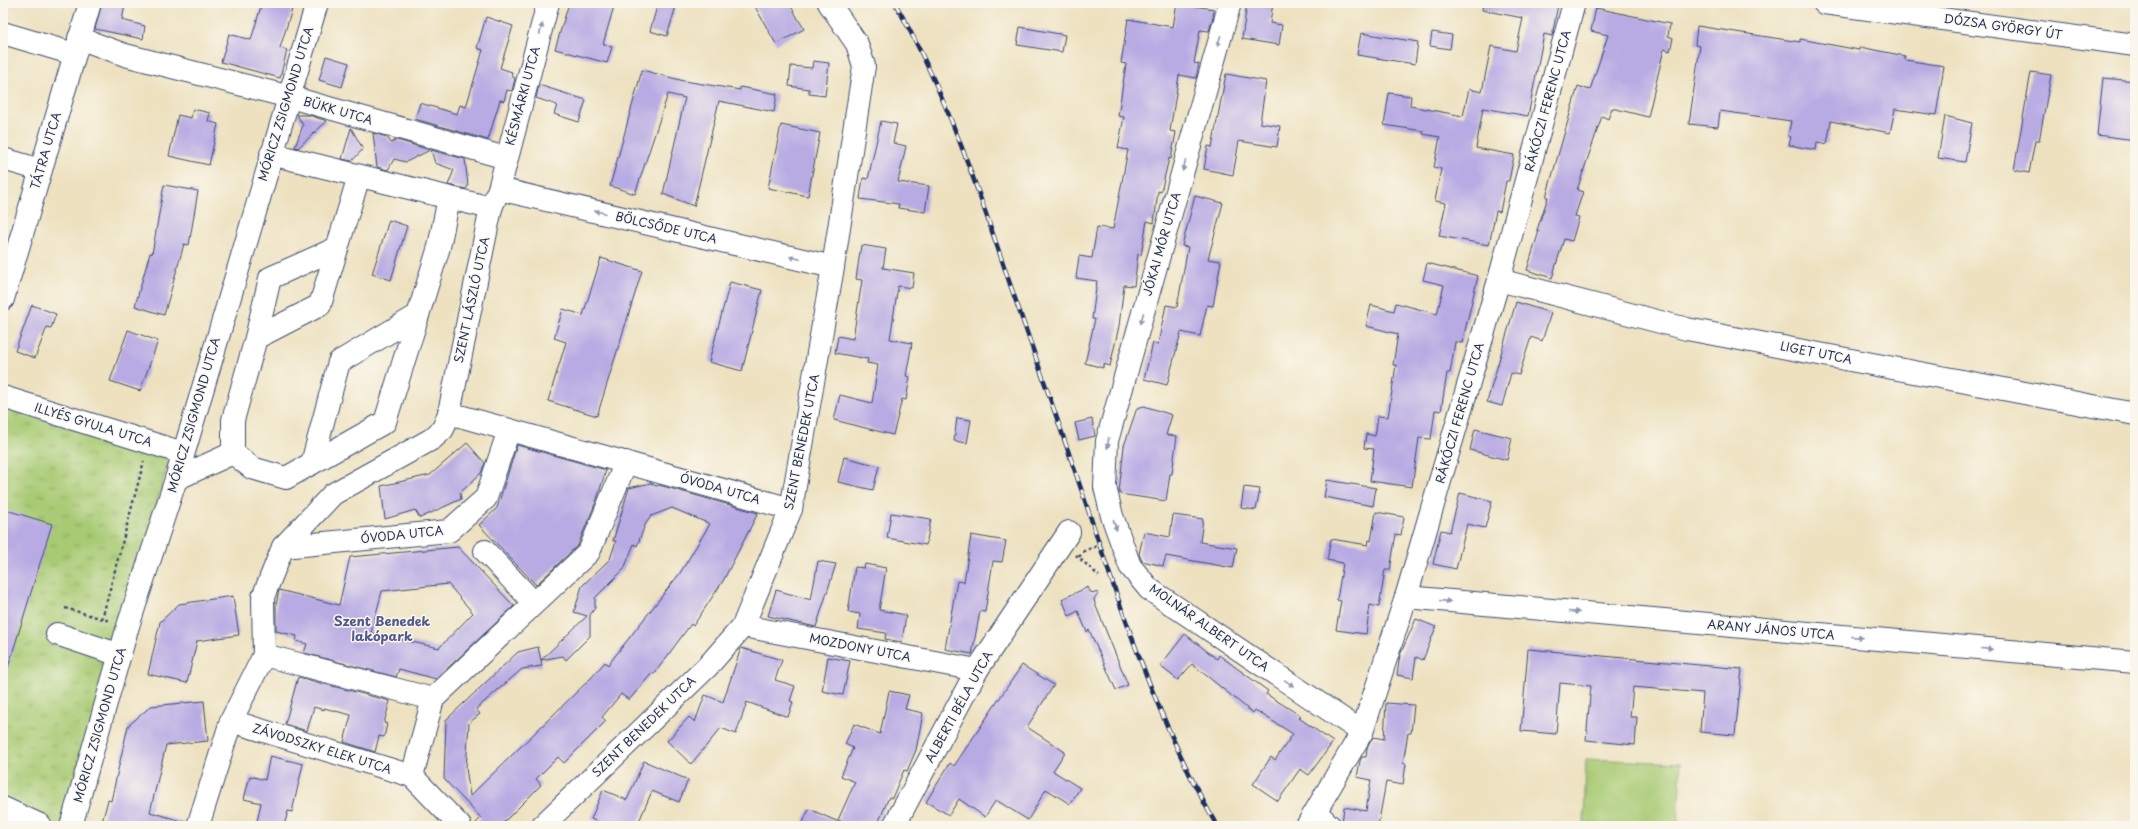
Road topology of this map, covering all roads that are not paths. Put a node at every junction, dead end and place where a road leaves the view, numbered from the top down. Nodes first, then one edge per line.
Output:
1 (90, 3) edge
2 (317, 3) edge
3 (548, 3) edge
4 (829, 3) edge
5 (1230, 3) edge
6 (1574, 3) edge
7 (1824, 3) edge
8 (3, 32) edge
9 (2135, 45) edge
10 (76, 46) junction
11 (290, 97) junction
12 (270, 154) junction
13 (506, 158) junction
14 (3, 159) edge
15 (41, 170) junction
16 (359, 176) junction
17 (449, 198) junction
18 (495, 198) junction
19 (337, 248) junction
20 (833, 267) junction
21 (1499, 280) junction
22 (3, 299) edge
23 (418, 316) junction
24 (256, 338) junction
25 (3, 397) edge
26 (449, 412) junction
27 (2135, 414) edge
28 (509, 430) junction
29 (183, 453) junction
30 (233, 453) junction
31 (626, 462) junction
32 (312, 464) junction
33 (176, 479) junction
34 (1105, 487) joint
35 (791, 509) junction
36 (1064, 539) road end
37 (283, 547) junction
38 (485, 551) dead end
39 (1406, 597) junction
40 (534, 603) junction
41 (743, 626) junction
42 (57, 634) dead end
43 (120, 655) junction
44 (264, 656) junction
45 (2135, 662) edge
46 (977, 670) junction
47 (433, 699) junction
48 (231, 721) junction
49 (1362, 732) junction
50 (412, 776) junction
51 (3, 808) edge
52 (1318, 821) edge
53 (40, 825) dead end
54 (71, 826) edge
55 (198, 826) edge
56 (460, 826) edge
57 (542, 826) edge
58 (894, 826) edge

1 - 10 street, TÁTRA UTCA
2 - 11 street, MÓRICZ ZSIGMOND UTCA
13 -> 3 street, KÉSMÁRKI UTCA
4 - 20 street, SZENT BENEDEK UTCA
5 -> 34 street, JÓKAI MÓR UTCA
6 - 21 street, RÁKÓCZI FERENC UTCA
7 - 9 street, DÓZSA GYÖRGY ÚT
8 - 10 street, BÜKK UTCA
10 - 11 street, BÜKK UTCA
10 - 15 street, TÁTRA UTCA
11 - 12 street, MÓRICZ ZSIGMOND UTCA
11 - 13 street, BÜKK UTCA
12 - 16 street
12 - 29 street, MÓRICZ ZSIGMOND UTCA
13 - 18 street, KÉSMÁRKI UTCA
14 - 15 street
15 - 22 street, TÁTRA UTCA
16 - 17 street
16 - 19 street
17 - 18 street
17 - 23 street
20 -> 18 street, BÖLCSŐDE UTCA
18 - 26 street, SZENT LÁSZLÓ UTCA
19 - 24 street
19 - 24 street
20 - 35 street, SZENT BENEDEK UTCA
21 - 27 street, LIGET UTCA
21 - 39 street, RÁKÓCZI FERENC UTCA
23 - 32 street
23 - 32 street
24 - 30 street
25 - 29 street, ILLYÉS GYULA UTCA
26 - 28 street, ÓVODA UTCA
26 - 37 street, SZENT LÁSZLÓ UTCA
28 - 31 street, ÓVODA UTCA
28 - 37 street, ÓVODA UTCA
29 - 33 street, MÓRICZ ZSIGMOND UTCA
30 - 32 street
30 - 33 street
31 - 35 street, ÓVODA UTCA
31 - 40 street
33 - 43 street, MÓRICZ ZSIGMOND UTCA
34 -> 49 street, MOLNÁR ALBERT UTCA
35 - 41 street, SZENT BENEDEK UTCA
36 - 46 street, ALBERTI BÉLA UTCA
37 - 44 street
38 - 40 street
39 -> 45 street, ARANY JÁNOS UTCA
39 - 49 street, RÁKÓCZI FERENC UTCA
40 - 47 street
41 - 46 street, MOZDONY UTCA
41 - 57 street, SZENT BENEDEK UTCA
42 - 43 street
43 - 54 street, MÓRICZ ZSIGMOND UTCA
44 - 47 street
44 - 48 street
46 - 58 street, ALBERTI BÉLA UTCA
47 - 50 street
48 - 50 street, ZÁVODSZKY ELEK UTCA
48 - 55 street
49 - 52 street, RÁKÓCZI FERENC UTCA
50 - 56 street
51 - 53 street

